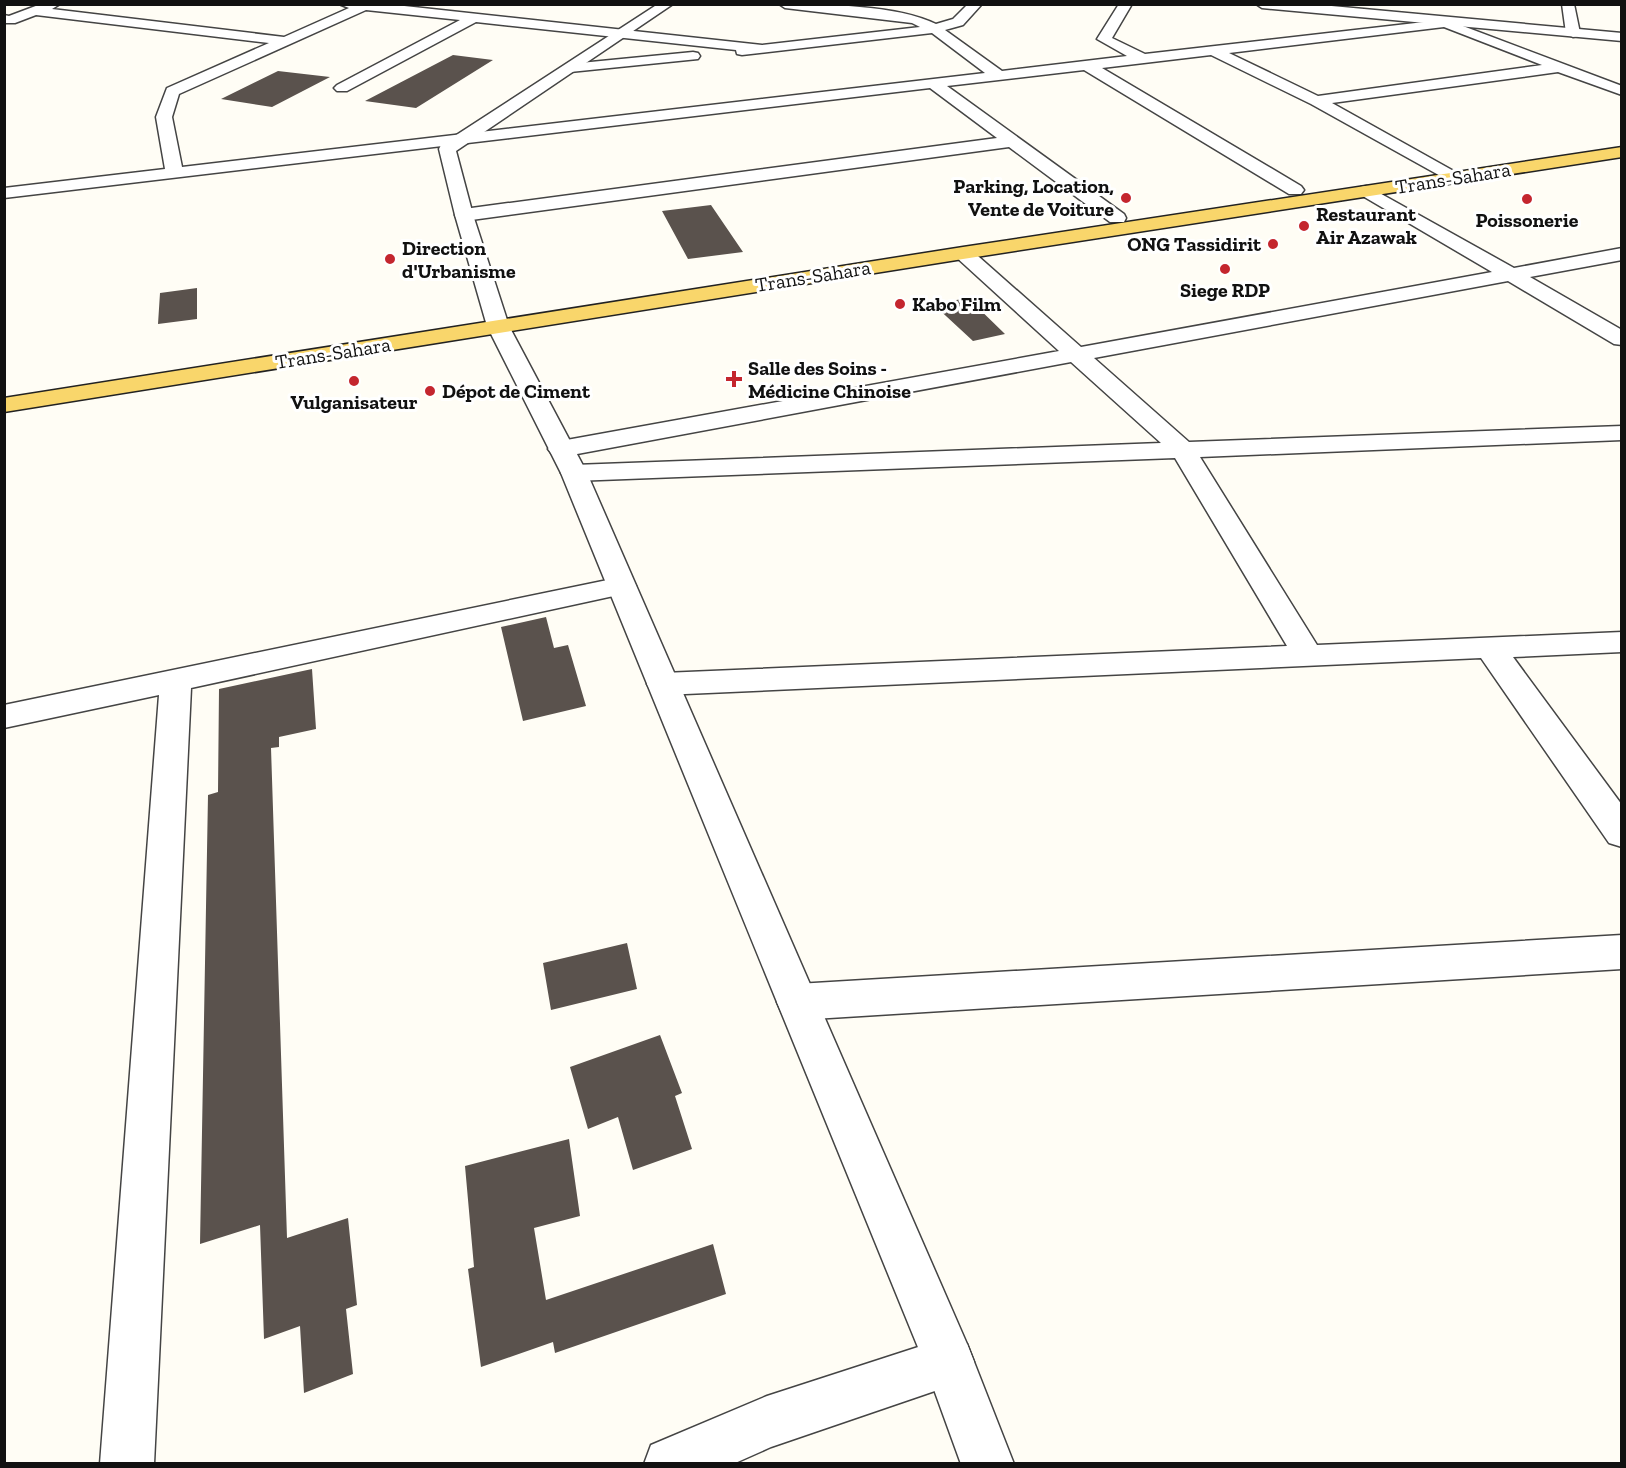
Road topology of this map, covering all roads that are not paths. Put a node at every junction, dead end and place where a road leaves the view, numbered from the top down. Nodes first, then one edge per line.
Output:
1 (54, 4) edge
2 (345, 4) edge
3 (500, 4) edge
4 (667, 4) edge
5 (785, 4) edge
6 (976, 4) edge
7 (1126, 4) edge
8 (1262, 4) edge
9 (1568, 4) edge
10 (366, 6) edge
11 (35, 11) junction
12 (475, 18) junction
13 (1443, 22) junction
14 (6, 23) edge
15 (935, 29) junction
16 (1573, 33) junction
17 (622, 34) junction
18 (1622, 37) edge
19 (286, 41) junction
20 (764, 49) junction
21 (1214, 51) junction
22 (1143, 59) junction
23 (1088, 66) junction
24 (1561, 67) junction
25 (570, 68) junction
26 (999, 76) junction
27 (934, 84) junction
28 (342, 88) dead end
29 (1622, 90) edge
30 (1316, 102) junction
31 (462, 140) junction
32 (1622, 140) edge
33 (1013, 141) junction
34 (1622, 152) edge
35 (174, 173) junction
36 (1445, 173) junction
37 (1295, 190) junction
38 (1366, 191) junction
39 (4, 194) edge
40 (464, 215) junction
41 (1118, 218) junction
42 (963, 253) junction
43 (1622, 254) edge
44 (1509, 275) junction
45 (496, 320) junction
46 (1622, 339) edge
47 (1077, 354) junction
48 (4, 389) edge
49 (4, 405) edge
50 (1622, 433) edge
51 (1183, 450) junction
52 (568, 461) junction
53 (622, 586) junction
54 (1622, 642) edge
55 (1490, 648) junction
56 (1308, 656) junction
57 (176, 680) junction
58 (663, 684) junction
59 (4, 717) edge
60 (1622, 833) edge
61 (1622, 952) edge
62 (797, 1002) junction
63 (949, 1362) junction
64 (127, 1464) edge
65 (670, 1464) edge
66 (988, 1464) edge

1 - 11 street
2 - 10 street
3 - 12 street
4 - 17 street
5 - 15 street
6 - 15 street
7 - 22 street
8 - 13 street
9 - 16 street
10 - 12 street
10 - 19 street
11 - 14 street
11 - 19 street
12 - 17 street
12 - 28 street
13 - 16 street
13 - 21 street
13 - 24 street
15 - 20 street
15 - 26 street
16 - 18 street
17 - 20 street
17 - 25 street
19 - 35 street
20 - 25 street
21 - 22 street
21 - 30 street
22 - 23 street
23 - 26 street
23 - 37 street
24 - 29 street
24 - 30 street
25 - 31 street
26 - 27 street
27 - 31 street
27 - 33 street
30 - 36 street
31 - 35 street
31 - 40 street
32 - 36 main road, Trans-Sahara
33 - 40 street
33 - 41 street
34 - 36 main road, Trans-Sahara
35 - 39 street
36 - 37 main road, Trans-Sahara
36 - 38 main road, Trans-Sahara
37 - 41 main road, Trans-Sahara
38 - 42 main road, Trans-Sahara
38 - 44 street
40 - 45 street
41 - 45 main road, Trans-Sahara
42 - 45 main road, Trans-Sahara
42 - 47 street
43 - 44 street
44 - 46 street
44 - 47 street
45 - 48 main road, Trans-Sahara
45 - 49 main road, Trans-Sahara
45 - 52 street
47 - 51 street
47 - 52 street
50 - 51 street
51 - 52 street
51 - 56 street
52 - 53 street
53 - 57 street
53 - 58 street
54 - 55 street
55 - 56 street
55 - 60 street
56 - 58 street
57 - 59 street
57 - 64 street
58 - 62 street
61 - 62 street
62 - 63 street
63 - 65 street
63 - 66 street

